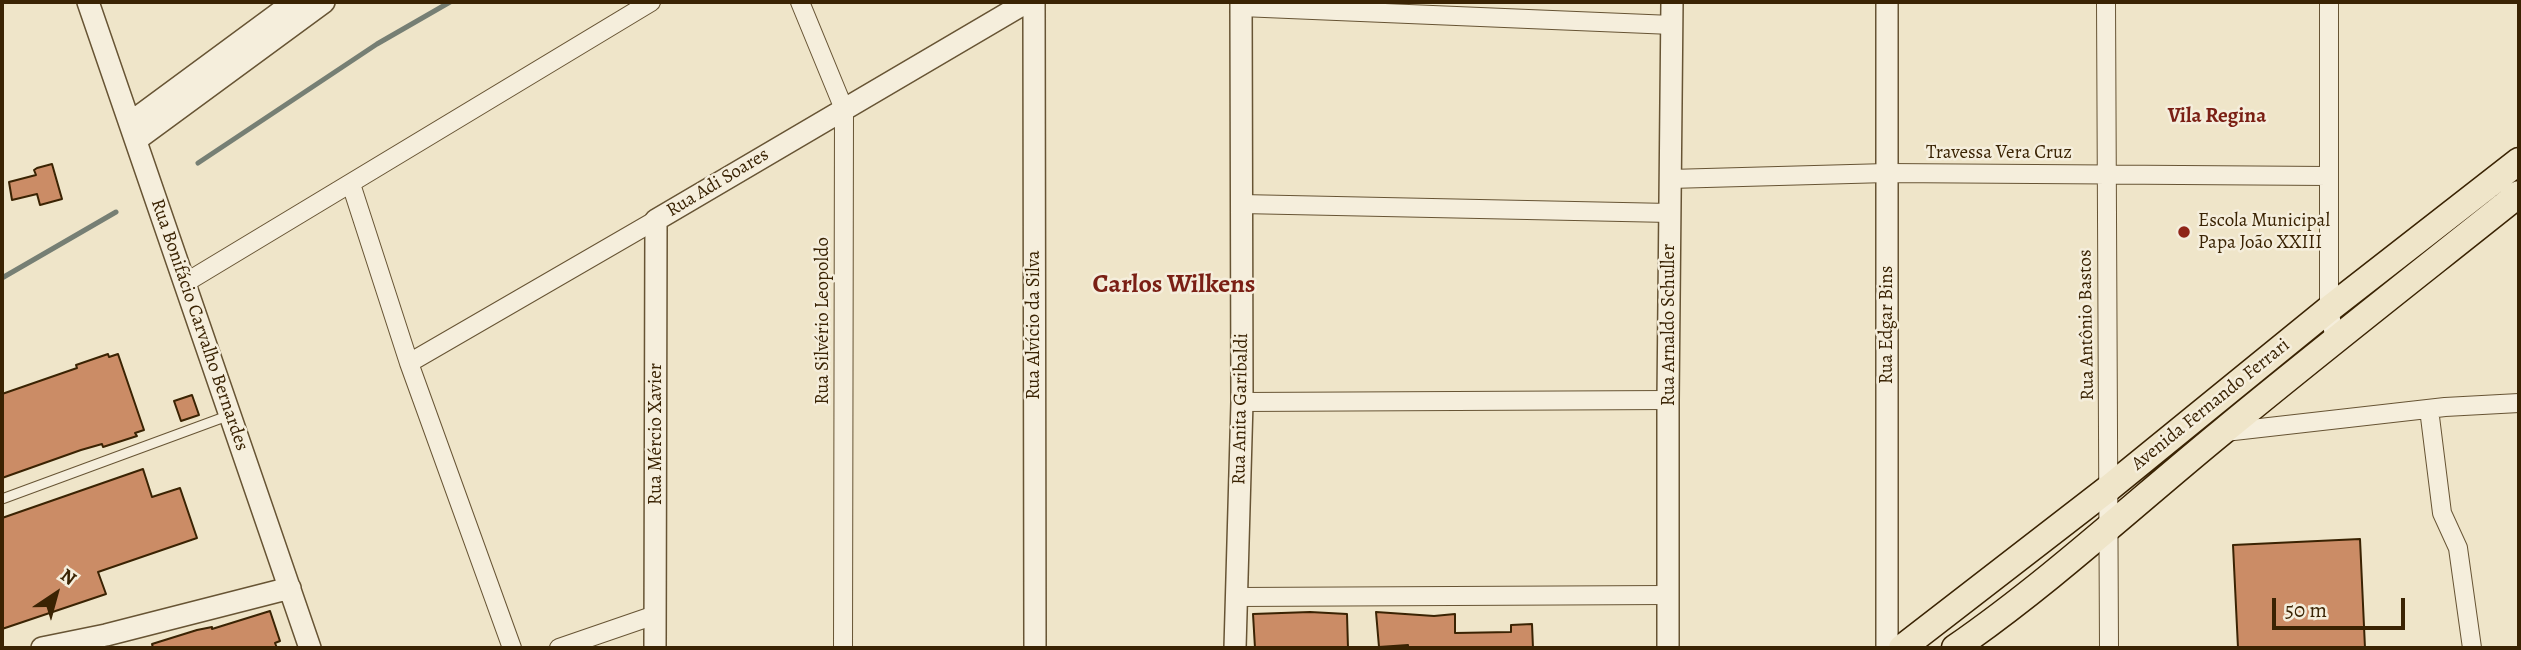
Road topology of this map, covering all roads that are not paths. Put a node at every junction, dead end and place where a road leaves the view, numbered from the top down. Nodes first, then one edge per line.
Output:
1 (88, 2) edge
2 (295, 2) edge
3 (324, 2) edge
4 (651, 2) edge
5 (800, 2) edge
6 (1027, 2) edge
7 (1034, 2) edge
8 (1672, 2) edge
9 (1887, 2) edge
10 (2106, 2) edge
11 (2329, 2) edge
12 (1241, 4) edge
13 (1672, 25) junction
14 (844, 109) junction
15 (133, 132) junction
16 (2519, 161) edge
17 (1887, 173) junction
18 (2106, 174) junction
19 (2328, 176) junction
20 (1670, 179) junction
21 (351, 184) junction
22 (2519, 194) edge
23 (1241, 204) junction
24 (1670, 213) junction
25 (656, 220) junction
26 (185, 283) junction
27 (2329, 309) junction
28 (2335, 340) junction
29 (409, 363) junction
30 (1668, 400) junction
31 (1242, 402) junction
32 (2519, 402) edge
33 (2430, 409) junction
34 (230, 415) junction
35 (2221, 432) junction
36 (2109, 488) junction
37 (2, 499) edge
38 (2109, 528) junction
39 (290, 588) junction
40 (1667, 596) junction
41 (1237, 597) junction
42 (655, 615) junction
43 (108, 641) edge
44 (42, 648) edge
45 (310, 648) edge
46 (512, 648) edge
47 (559, 648) edge
48 (655, 648) edge
49 (843, 648) edge
50 (1035, 648) edge
51 (1236, 648) edge
52 (1668, 648) edge
53 (1887, 648) edge
54 (1902, 648) edge
55 (1955, 648) edge
56 (2109, 648) edge
57 (2472, 648) edge

1 - 15 street, Rua Bonifácio Carvalho Bernardes
2 - 15 street
3 - 15 street
4 - 21 street
5 - 14 street, Rua Silvério Leopoldo
6 - 14 street, Rua Adi Soares
7 - 50 street, Rua Alvício da Silva
8 - 13 street, Rua Arnaldo Schuller
9 - 17 street, Rua Edgar Bins
10 - 18 street, Rua Antônio Bastos
11 - 19 street
12 - 13 street
12 - 23 street, Rua Anita Garibaldi
13 - 20 street, Rua Arnaldo Schuller
14 - 25 street, Rua Adi Soares
14 - 49 street, Rua Silvério Leopoldo
15 - 26 street, Rua Bonifácio Carvalho Bernardes
16 - 27 main road, Avenida Fernando Ferrari
17 - 18 street, Travessa Vera Cruz
17 - 20 street, Travessa Vera Cruz
17 - 53 street, Rua Edgar Bins
18 - 19 street, Travessa Vera Cruz
18 - 36 street, Rua Antônio Bastos
19 - 27 street
20 - 24 street, Rua Arnaldo Schuller
21 - 26 street
21 - 29 street
22 - 28 main road, Avenida Fernando Ferrari
23 - 24 street
23 - 31 street, Rua Anita Garibaldi
24 - 30 street, Rua Arnaldo Schuller
25 - 29 street, Rua Adi Soares
25 - 42 street, Rua Mércio Xavier
26 - 34 street, Rua Bonifácio Carvalho Bernardes
27 - 28 street
27 - 36 main road, Avenida Fernando Ferrari
28 - 35 main road, Avenida Fernando Ferrari
29 - 46 street
30 - 31 street
30 - 40 street, Rua Arnaldo Schuller
31 - 41 street, Rua Anita Garibaldi
32 - 33 street
33 - 35 street
33 - 57 street
34 - 37 lane
34 - 39 street, Rua Bonifácio Carvalho Bernardes
35 - 38 main road, Avenida Fernando Ferrari
36 - 38 street, Rua Antônio Bastos
36 - 54 main road, Avenida Fernando Ferrari
38 - 55 main road, Avenida Fernando Ferrari
38 - 56 street, Rua Antônio Bastos
39 - 43 street
39 - 45 street, Rua Bonifácio Carvalho Bernardes
40 - 41 street
40 - 52 street, Rua Arnaldo Schuller
41 - 51 street, Rua Anita Garibaldi
42 - 47 street
42 - 48 street, Rua Mércio Xavier
43 - 44 street

